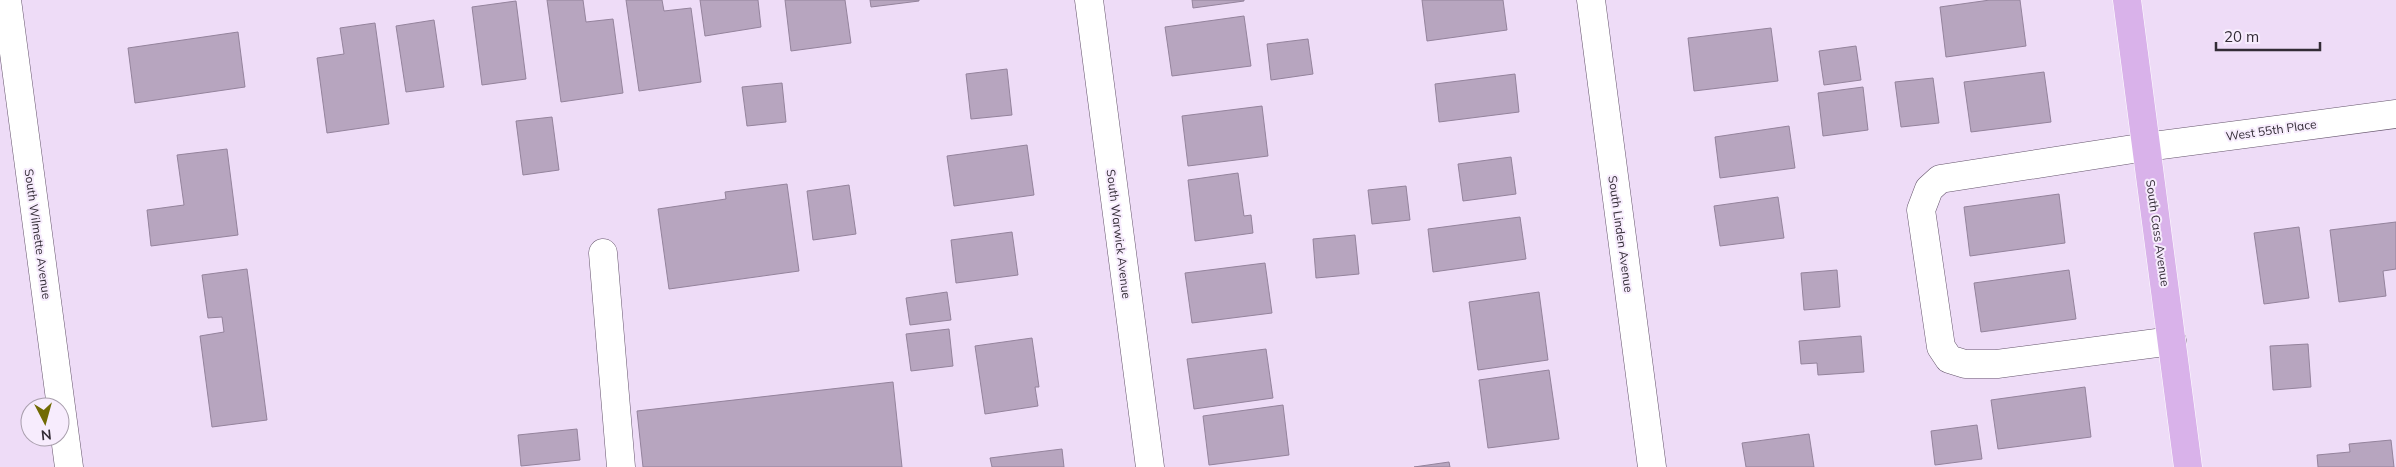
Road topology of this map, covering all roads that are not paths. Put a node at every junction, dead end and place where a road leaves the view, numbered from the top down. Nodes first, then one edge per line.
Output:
1 (7, 0) edge
2 (1089, 0) edge
3 (1591, 0) edge
4 (2127, 0) edge
5 (2396, 114) edge
6 (2146, 147) junction
7 (603, 254) dead end
8 (2172, 341) junction
9 (69, 467) edge
10 (621, 467) edge
11 (1150, 467) edge
12 (1652, 467) edge
13 (2188, 467) edge

1 - 9 street, South Wilmette Avenue
2 - 11 street, South Warwick Avenue
3 - 12 street, South Linden Avenue
4 - 6 main road, South Cass Avenue
5 - 6 street, West 55th Place
6 - 8 main road, South Cass Avenue
6 - 8 street, West 55th Place
7 - 10 street
8 - 13 main road, South Cass Avenue

